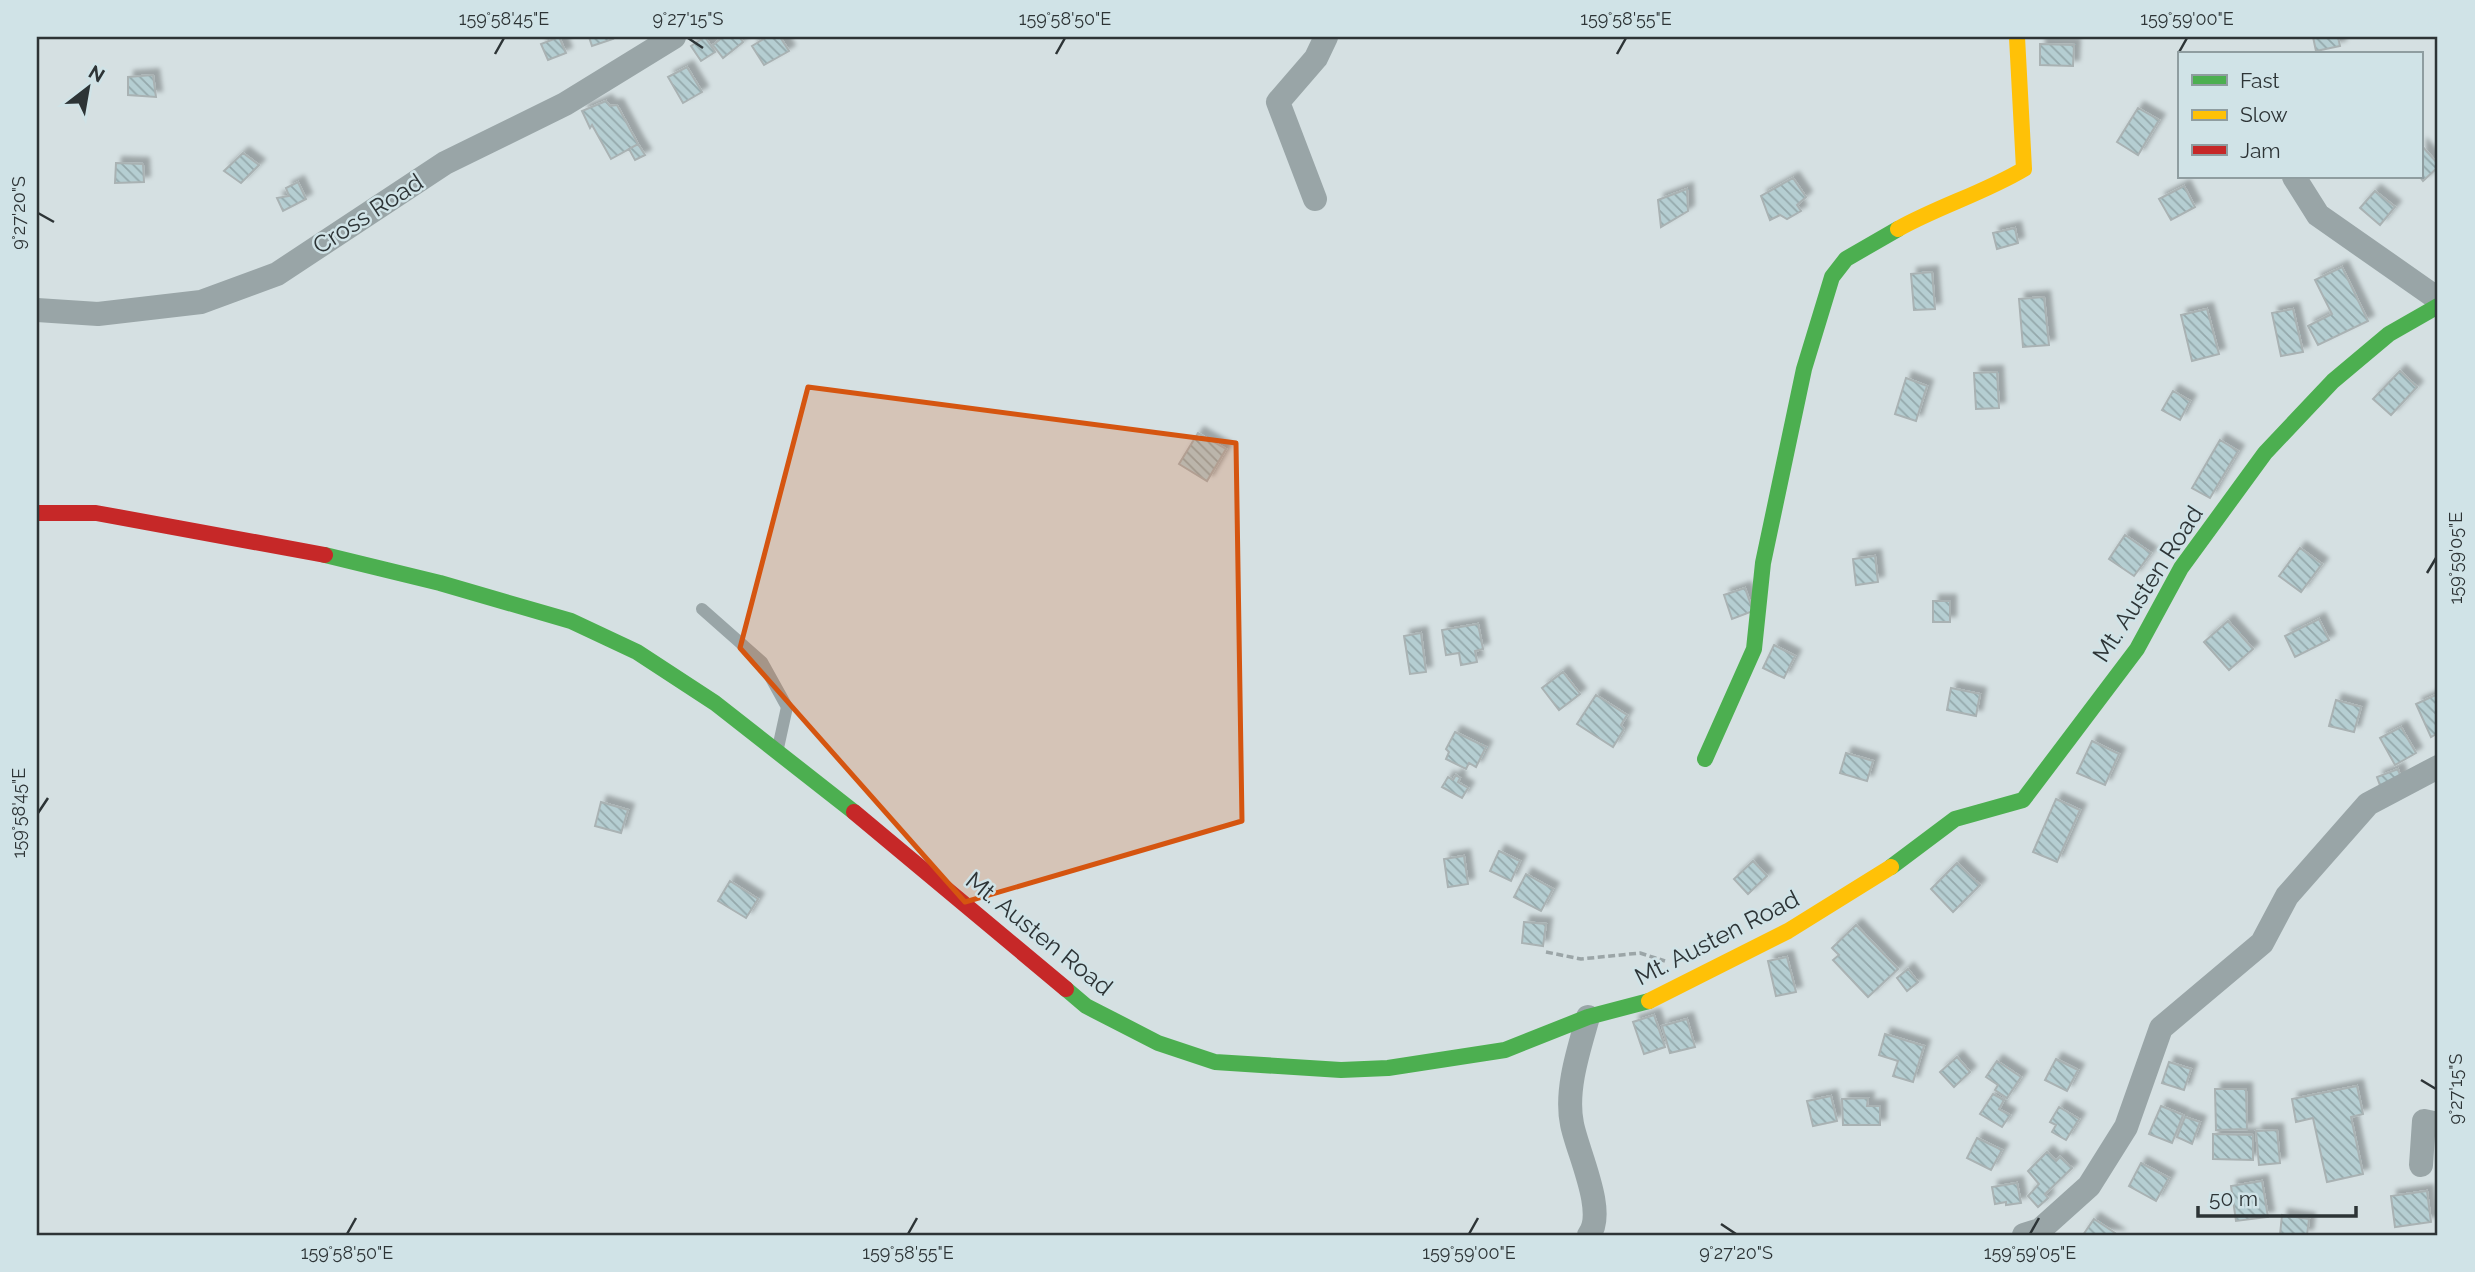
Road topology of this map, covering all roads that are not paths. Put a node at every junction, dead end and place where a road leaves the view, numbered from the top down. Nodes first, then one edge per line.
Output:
1 (674, 37) edge
2 (1326, 37) edge
3 (2017, 37) edge
4 (2295, 178) edge
5 (1315, 199) dead end
6 (2438, 299) edge
7 (2438, 306) edge
8 (37, 310) edge
9 (37, 513) edge
10 (702, 609) dead end
11 (777, 751) junction
12 (1705, 759) dead end
13 (2438, 767) edge
14 (1588, 1017) junction
15 (2438, 1124) edge
16 (2421, 1165) dead end
17 (1590, 1235) edge
18 (2024, 1235) edge

1 - 8 street, Cross Road
2 - 5 street
3 - 12 street
4 - 6 street
7 - 14 street, Mt. Austen Road
9 - 11 street, Mt. Austen Road
10 - 11 lane
11 - 14 street, Mt. Austen Road
13 - 18 street
14 - 17 street
15 - 16 street

